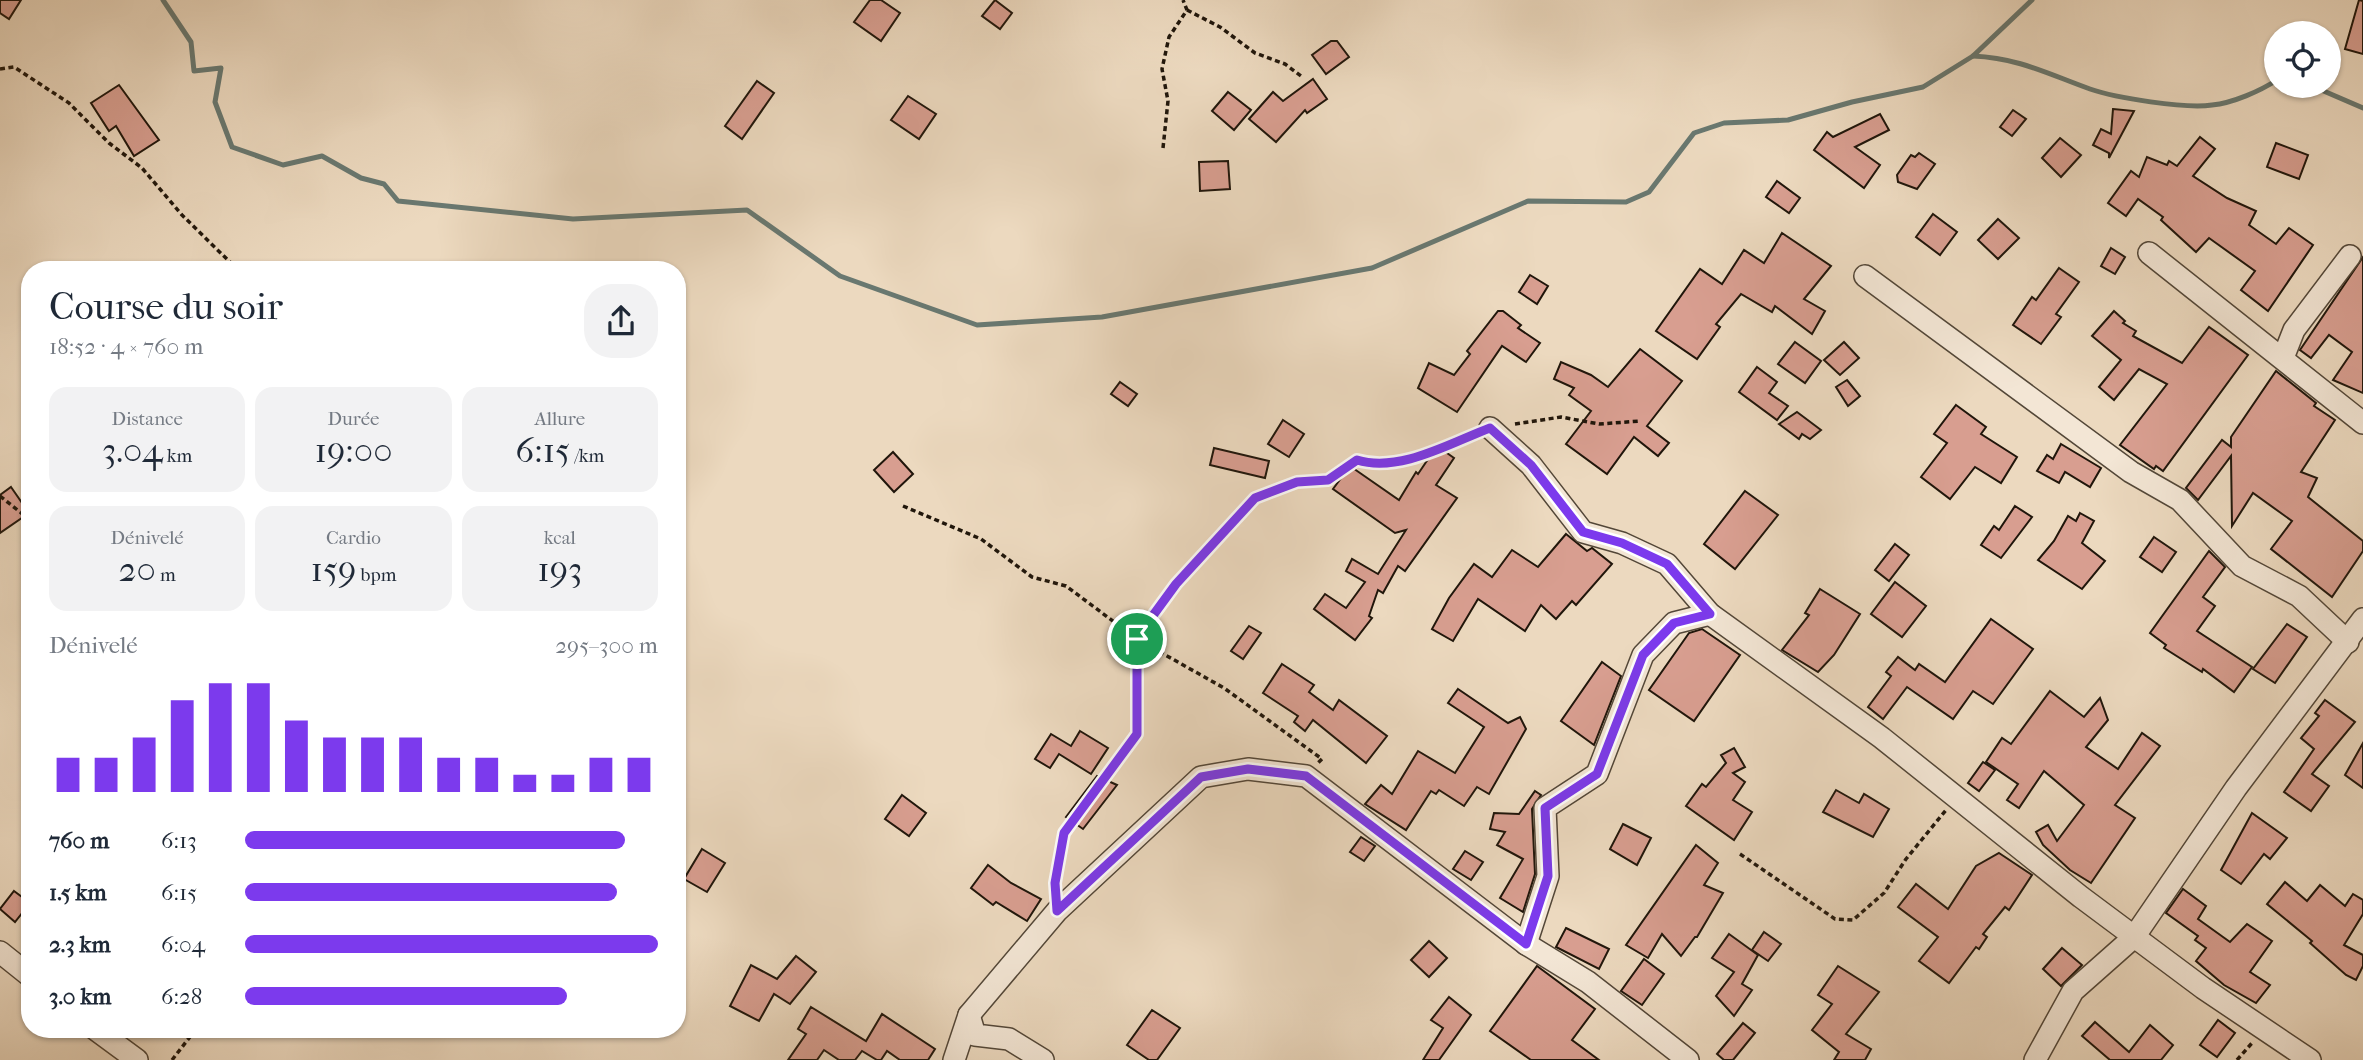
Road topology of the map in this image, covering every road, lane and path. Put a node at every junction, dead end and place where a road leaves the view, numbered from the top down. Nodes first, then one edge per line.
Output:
1 (1184, 0) edge
2 (1187, 10) junction
3 (0, 69) edge
4 (1301, 76) dead end
5 (1163, 148) dead end
6 (2149, 253) dead end
7 (2350, 256) dead end
8 (229, 261) edge
9 (1865, 276) dead end
10 (2283, 358) junction
11 (1640, 422) dead end
12 (2363, 423) edge
13 (1490, 428) junction
14 (0, 496) edge
15 (903, 506) dead end
16 (21, 513) edge
17 (1710, 614) junction
18 (2363, 619) edge
19 (1137, 639) junction
20 (2347, 642) junction
21 (1306, 776) junction
22 (1956, 797) junction
23 (1740, 854) dead end
24 (1057, 911) junction
25 (2134, 937) junction
26 (1526, 944) junction
27 (0, 952) edge
28 (21, 969) edge
29 (969, 1015) junction
30 (107, 1038) edge
31 (189, 1038) edge
32 (137, 1060) edge
33 (172, 1060) edge
34 (954, 1060) edge
35 (1042, 1060) edge
36 (1688, 1060) edge
37 (2035, 1060) edge
38 (2310, 1060) edge

1 - 2 path
2 - 4 path
2 - 5 path
3 - 8 path
6 - 10 street
7 - 10 street
9 - 20 street
10 - 12 street
11 - 13 path
13 - 17 street
13 - 19 path
14 - 16 path
15 - 19 path
17 - 22 street
17 - 26 street
18 - 20 street
19 - 21 path
19 - 24 path
20 - 25 street
21 - 24 street
21 - 26 street
22 - 23 path
22 - 25 street
24 - 29 street
25 - 37 street
25 - 38 street
26 - 36 street
27 - 28 street
29 - 34 street
29 - 35 street
30 - 32 street
31 - 33 path

